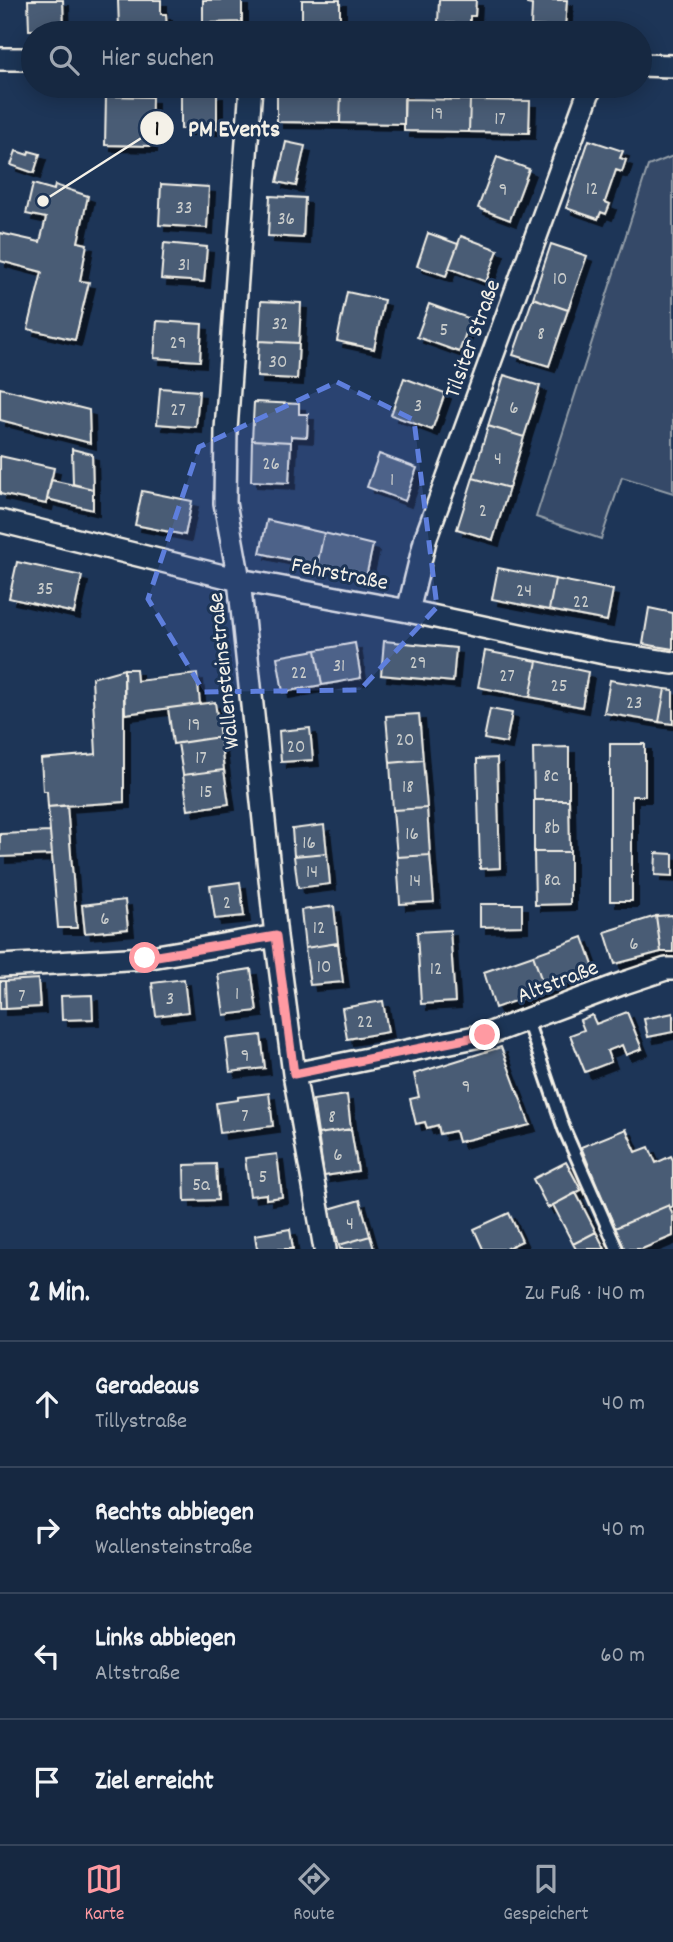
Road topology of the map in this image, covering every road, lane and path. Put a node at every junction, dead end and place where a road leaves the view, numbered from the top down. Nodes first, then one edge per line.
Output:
1 (0, 58) edge
2 (21, 59) edge
3 (652, 65) edge
4 (673, 66) edge
5 (250, 98) edge
6 (587, 98) edge
7 (0, 521) edge
8 (239, 580) junction
9 (408, 611) junction
10 (673, 663) edge
11 (276, 936) junction
12 (0, 966) edge
13 (673, 969) edge
14 (527, 1020) junction
15 (294, 1074) junction
16 (325, 1249) edge
17 (617, 1249) edge

1 - 2 street
3 - 4 street
5 - 8 street, Wallensteinstraße
6 - 9 street, Tilsiter Straße
7 - 8 street, Fehrstraße
8 - 9 street, Fehrstraße
8 - 11 street, Wallensteinstraße
9 - 10 street, Fehrstraße
11 - 12 street
11 - 15 street, Wallensteinstraße
13 - 14 street, Altstraße
14 - 15 street, Altstraße
14 - 17 lane
15 - 16 street, Wallensteinstraße

